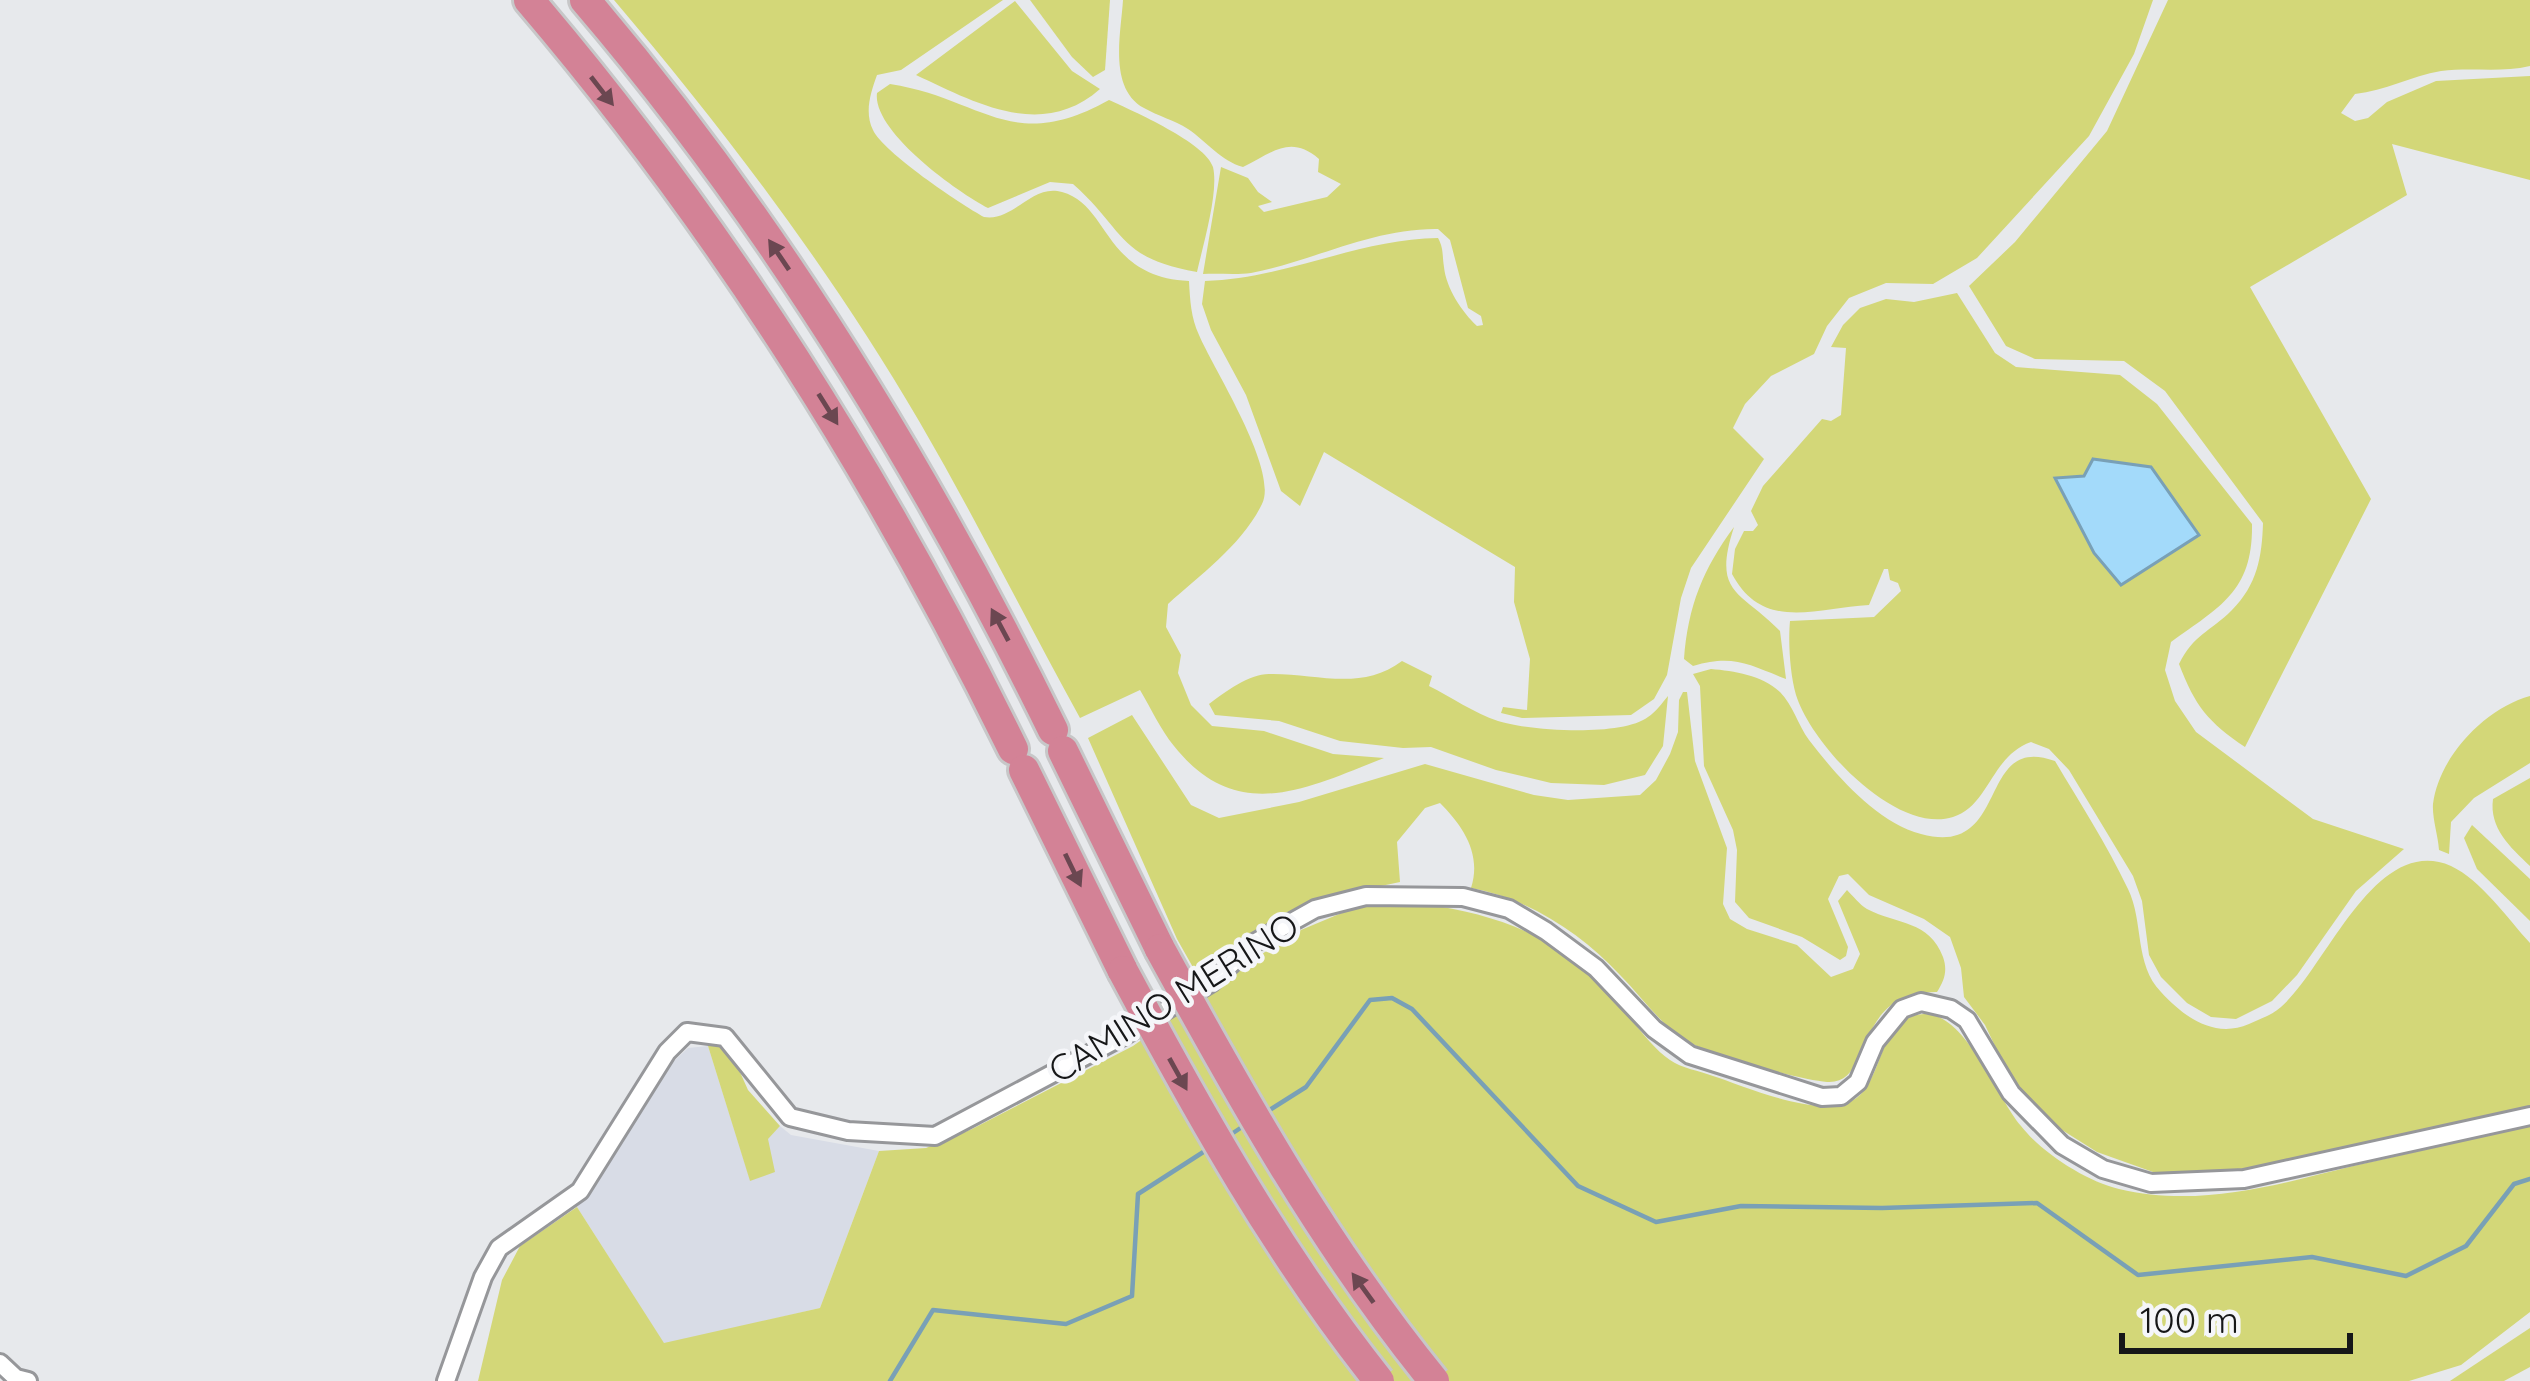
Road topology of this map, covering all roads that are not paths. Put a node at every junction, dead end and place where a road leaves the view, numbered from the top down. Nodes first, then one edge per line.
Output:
1 (529, 0) edge
2 (585, 0) edge
3 (2530, 1116) edge
4 (0, 1363) edge
5 (28, 1381) edge
6 (446, 1381) edge
7 (1379, 1381) edge
8 (1434, 1381) edge

1 -> 7 highway, bridge
8 -> 2 highway, bridge
3 - 6 street, CAMINO MERINO
4 - 5 street

